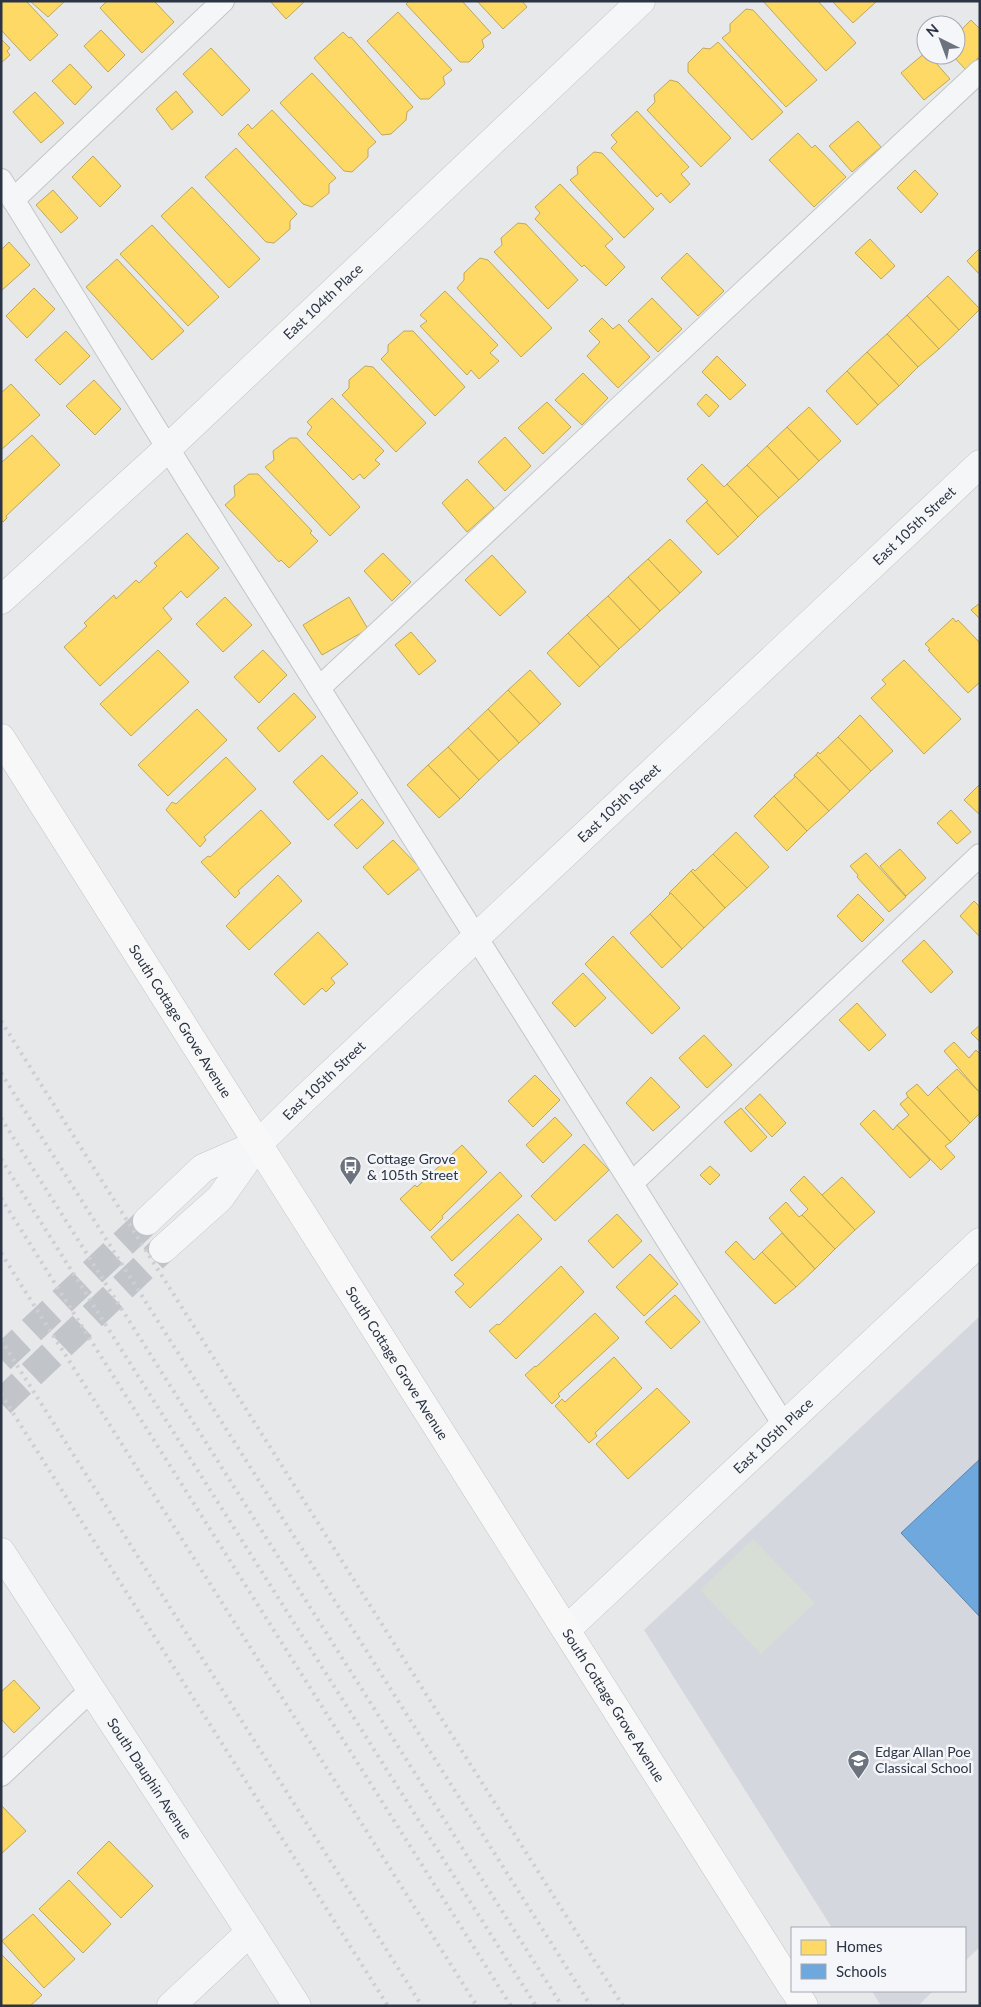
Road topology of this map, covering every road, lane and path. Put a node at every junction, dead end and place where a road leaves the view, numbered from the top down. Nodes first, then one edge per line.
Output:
1 (223, 1) edge
2 (641, 1) edge
3 (980, 71) edge
4 (1, 180) edge
5 (13, 200) junction
6 (168, 448) junction
7 (980, 464) edge
8 (1, 600) edge
9 (318, 688) junction
10 (1, 738) edge
11 (980, 856) edge
12 (477, 938) junction
13 (258, 1144) junction
14 (632, 1183) junction
15 (147, 1221) tunnel mouth
16 (980, 1242) edge
17 (164, 1249) tunnel mouth
18 (784, 1425) junction
19 (1, 1552) edge
20 (566, 1630) junction
21 (91, 1690) junction
22 (1, 1776) edge
23 (250, 1932) junction
24 (791, 1985) edge
25 (796, 1992) edge
26 (171, 2006) edge
27 (297, 2006) edge
28 (804, 2006) edge

1 - 5 lane
2 - 6 street, East 104th Place
3 - 9 lane
4 - 5 lane
5 - 6 lane
6 - 8 street, East 104th Place
6 - 9 lane
7 - 12 street, East 105th Street
9 - 12 lane
10 - 13 street, South Cottage Grove Avenue
11 - 14 lane
12 - 13 street, East 105th Street
12 - 14 lane
13 - 15 street, East 105th Street
13 - 17 street, East 105th Street
13 - 20 street, South Cottage Grove Avenue
14 - 18 lane
16 - 18 street, East 105th Place
18 - 20 street, East 105th Place
19 - 21 street, South Dauphin Avenue
20 - 24 street, South Cottage Grove Avenue
21 - 22 lane
21 - 23 street, South Dauphin Avenue
23 - 26 street
23 - 27 street, South Dauphin Avenue
25 - 28 street

